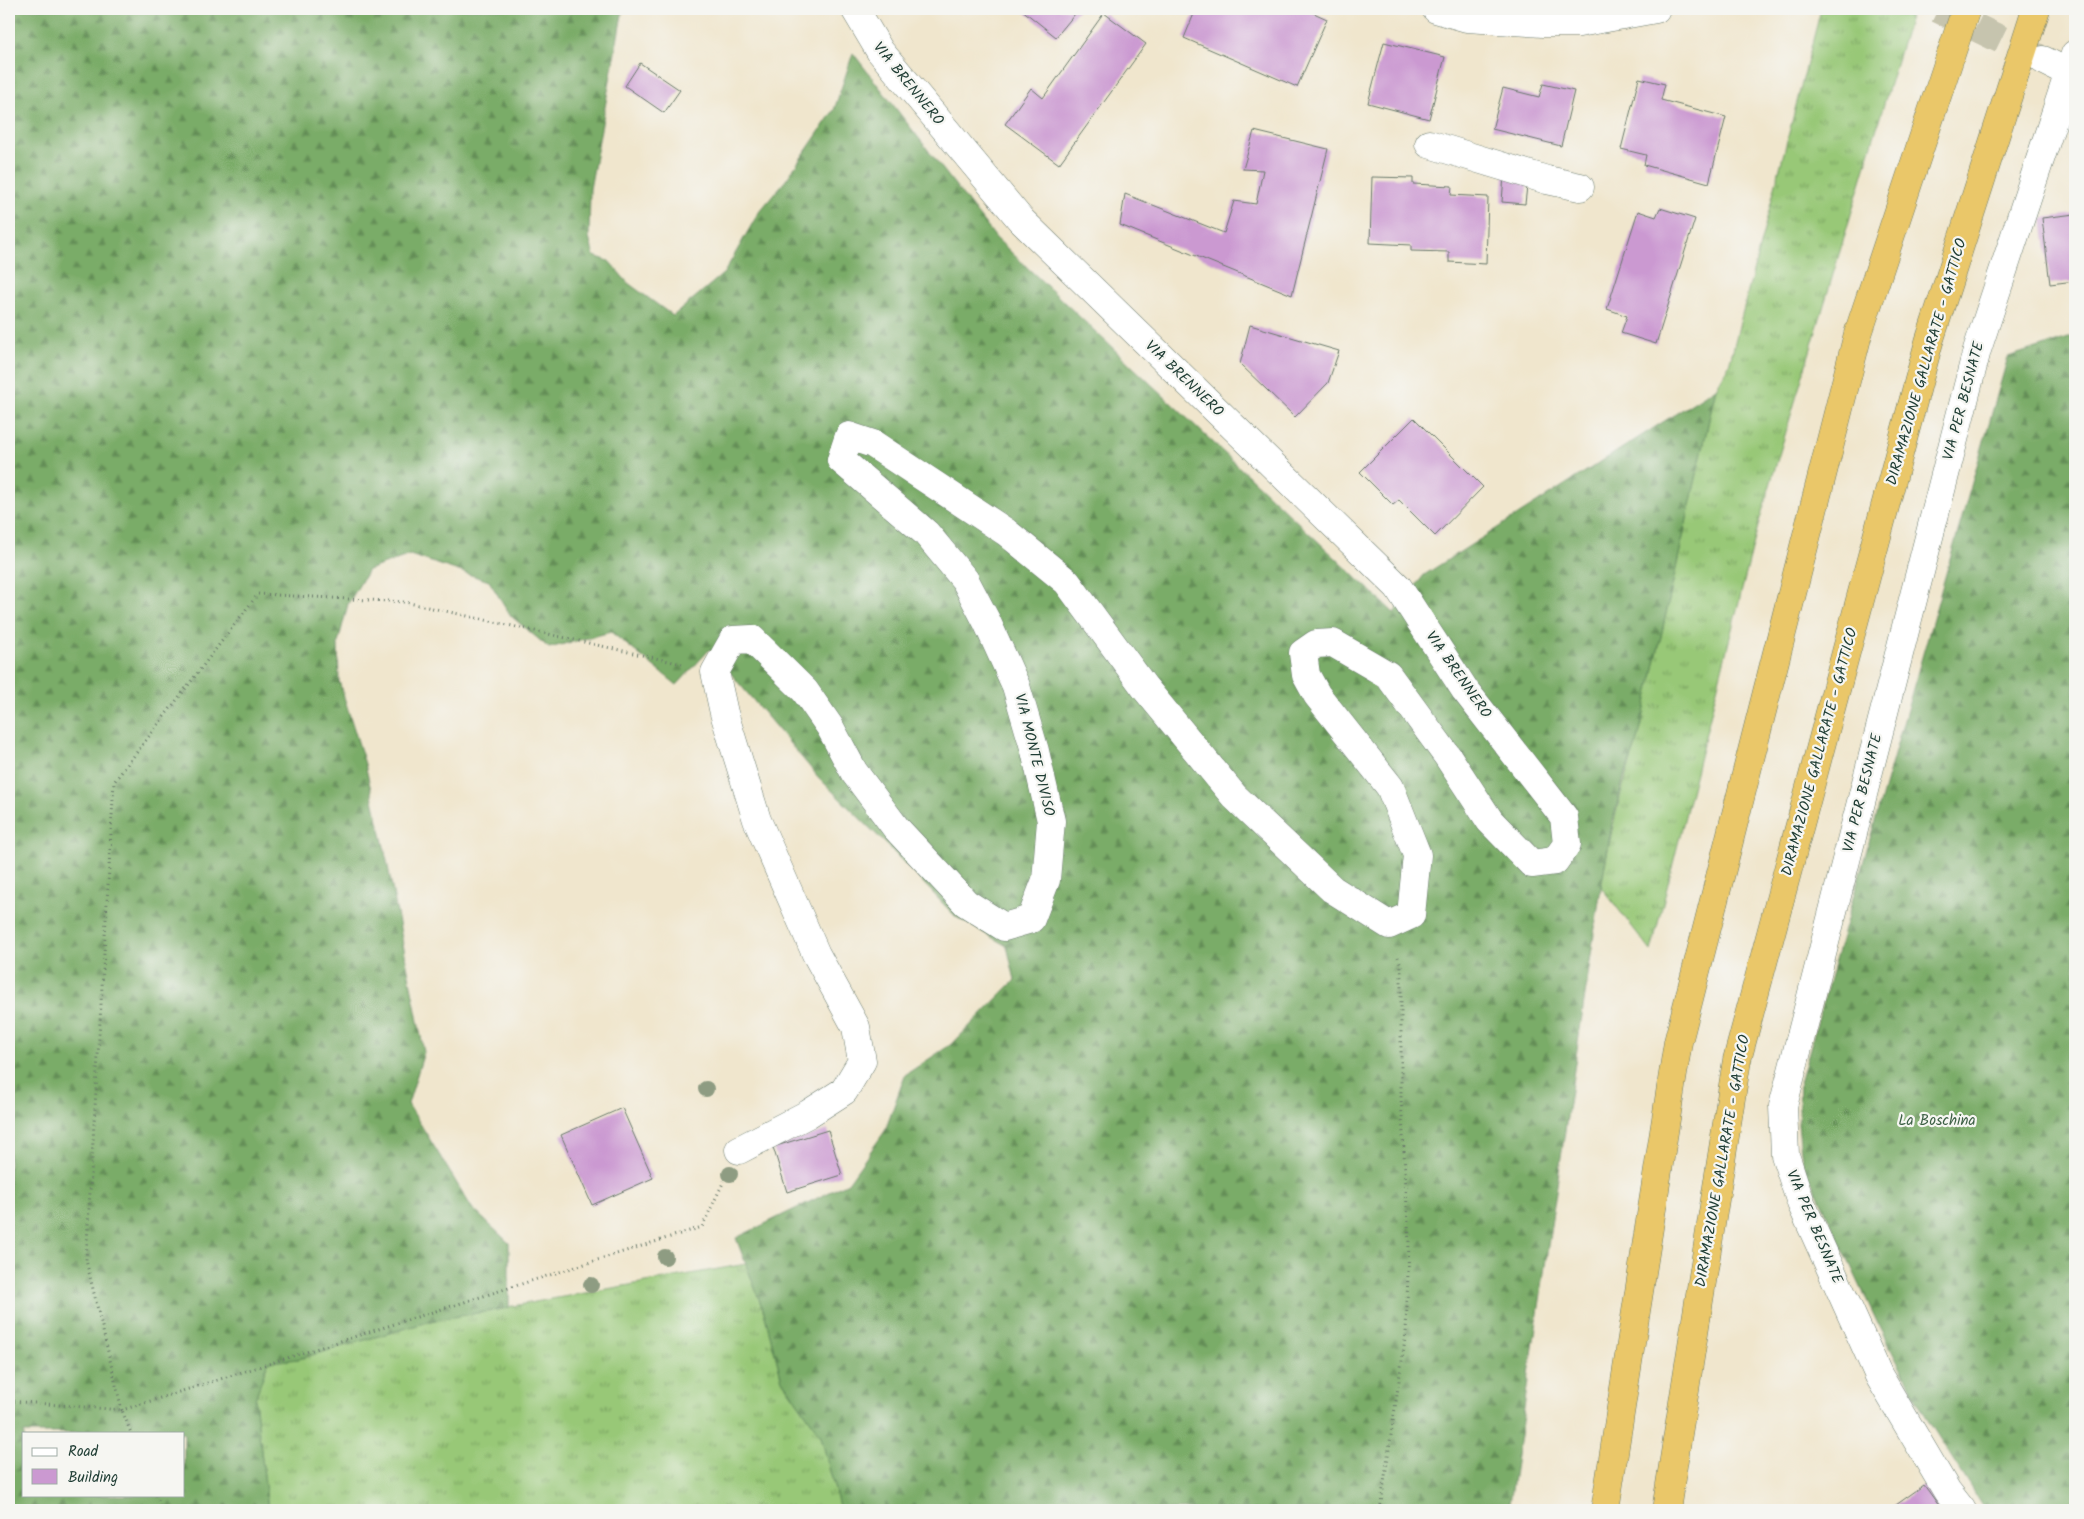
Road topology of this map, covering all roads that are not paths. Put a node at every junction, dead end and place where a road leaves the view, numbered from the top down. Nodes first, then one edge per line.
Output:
1 (855, 9) edge
2 (1436, 9) edge
3 (1656, 9) edge
4 (1966, 9) edge
5 (2036, 9) edge
6 (1543, 16) edge
7 (2043, 60) tunnel mouth
8 (2072, 64) edge
9 (1429, 144) dead end
10 (1580, 187) dead end
11 (1389, 925) joint
12 (739, 1150) road end
13 (1604, 1510) edge
14 (1666, 1510) edge
15 (1962, 1510) edge

1 - 11 street, VIA BRENNERO
2 - 6 street
3 - 6 street
4 - 13 highway
5 - 14 highway, DIRAMAZIONE GALLARATE - GATTICO
7 - 8 street
8 - 15 street, VIA PER BESNATE
9 - 10 street
11 - 12 street, VIA MONTE DIVISO

